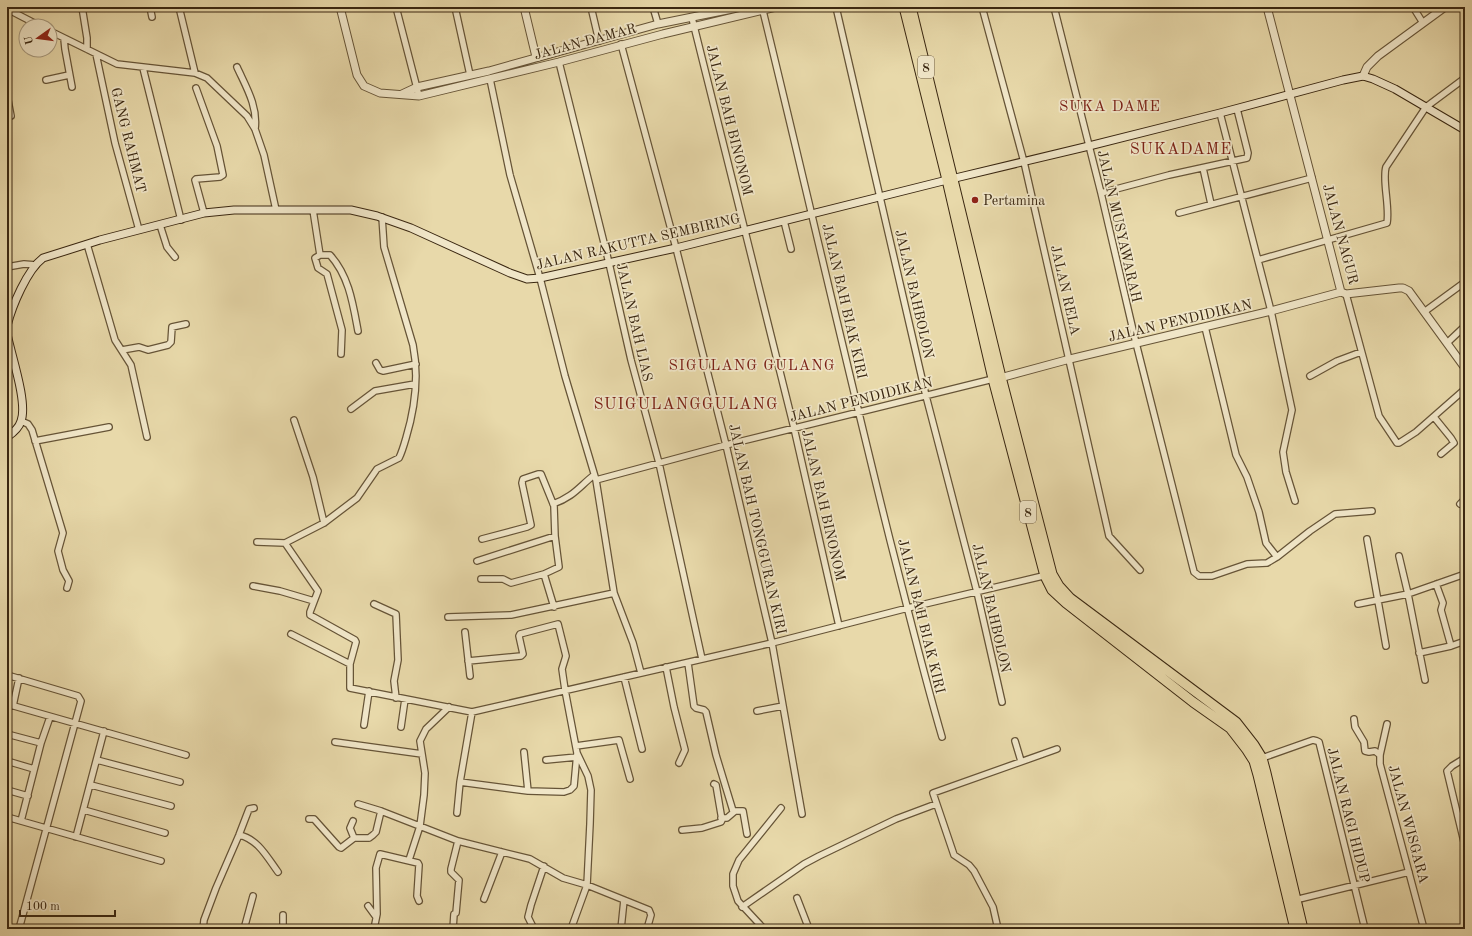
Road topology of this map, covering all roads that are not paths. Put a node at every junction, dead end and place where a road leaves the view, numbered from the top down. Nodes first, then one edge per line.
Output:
1 (82, 7) edge
2 (150, 7) edge
3 (179, 7) edge
4 (340, 7) edge
5 (396, 7) edge
6 (455, 7) edge
7 (524, 7) edge
8 (591, 7) edge
9 (653, 7) edge
10 (776, 7) edge
11 (836, 7) edge
12 (904, 7) edge
13 (911, 7) edge
14 (982, 7) edge
15 (1054, 7) edge
16 (1267, 7) edge
17 (1413, 7) edge
18 (1445, 7) edge
19 (11, 10) edge
20 (715, 10) edge
21 (740, 10) edge
22 (763, 11) junction
23 (26, 18) edge
24 (152, 18) dead end
25 (692, 18) junction
26 (1423, 23) junction
27 (658, 24) junction
28 (695, 27) junction
29 (58, 36) edge
30 (64, 39) junction
31 (599, 40) junction
32 (622, 44) junction
33 (87, 50) junction
34 (96, 54) junction
35 (536, 57) junction
36 (559, 62) junction
37 (237, 67) dead end
38 (143, 68) junction
39 (195, 73) junction
40 (69, 75) junction
41 (470, 75) junction
42 (1363, 76) junction
43 (1465, 78) edge
44 (46, 80) dead end
45 (490, 80) junction
46 (72, 87) dead end
47 (417, 87) junction
48 (196, 88) dead end
49 (7, 95) edge
50 (400, 95) junction
51 (1289, 95) junction
52 (419, 96) junction
53 (1426, 107) junction
54 (1236, 109) junction
55 (1220, 113) junction
56 (11, 116) dead end
57 (255, 129) junction
58 (1465, 130) edge
59 (1089, 146) junction
60 (1232, 161) junction
61 (1024, 162) junction
62 (1203, 168) junction
63 (1312, 178) junction
64 (950, 179) junction
65 (1101, 193) junction
66 (1242, 196) junction
67 (880, 197) junction
68 (1211, 204) junction
69 (276, 210) junction
70 (313, 210) junction
71 (204, 213) junction
72 (1179, 213) dead end
73 (812, 214) junction
74 (382, 217) junction
75 (181, 220) junction
76 (784, 221) junction
77 (160, 225) junction
78 (139, 230) junction
79 (744, 231) junction
80 (1328, 240) junction
81 (87, 244) junction
82 (676, 248) junction
83 (791, 249) dead end
84 (320, 255) junction
85 (175, 258) dead end
86 (1258, 260) junction
87 (609, 263) junction
88 (36, 264) junction
89 (7, 267) edge
90 (540, 278) junction
91 (1465, 282) edge
92 (1344, 293) junction
93 (1271, 311) junction
94 (1424, 312) junction
95 (186, 324) dead end
96 (7, 326) edge
97 (1465, 326) edge
98 (1205, 327) junction
99 (358, 331) dead end
100 (7, 334) edge
101 (1136, 343) junction
102 (1447, 343) junction
103 (122, 350) junction
104 (1361, 352) junction
105 (341, 354) dead end
106 (1070, 359) junction
107 (376, 363) dead end
108 (416, 364) junction
109 (1465, 368) edge
110 (1310, 376) dead end
111 (997, 378) junction
112 (415, 384) junction
113 (1465, 389) edge
114 (926, 396) junction
115 (351, 409) dead end
116 (858, 412) junction
117 (1434, 417) junction
118 (294, 420) dead end
119 (21, 421) junction
120 (109, 427) dead end
121 (794, 428) junction
122 (7, 437) edge
123 (147, 437) dead end
124 (35, 441) junction
125 (726, 445) junction
126 (1442, 454) dead end
127 (659, 463) junction
128 (595, 478) junction
129 (1465, 499) edge
130 (1294, 501) dead end
131 (554, 504) junction
132 (1460, 504) dead end
133 (1372, 511) dead end
134 (324, 524) junction
135 (555, 536) junction
136 (482, 539) dead end
137 (1367, 539) dead end
138 (257, 542) dead end
139 (285, 543) junction
140 (1399, 556) dead end
141 (1277, 557) junction
142 (477, 561) dead end
143 (1140, 570) dead end
144 (544, 574) junction
145 (1465, 574) edge
146 (1049, 575) junction
147 (481, 579) dead end
148 (1436, 584) junction
149 (253, 586) dead end
150 (68, 588) dead end
151 (977, 592) junction
152 (614, 593) junction
153 (1408, 594) junction
154 (1378, 599) junction
155 (314, 601) junction
156 (374, 604) dead end
157 (1358, 604) dead end
158 (554, 606) junction
159 (908, 608) junction
160 (448, 618) dead end
161 (839, 626) junction
162 (465, 632) dead end
163 (291, 634) dead end
164 (1465, 641) edge
165 (772, 643) junction
166 (1386, 646) dead end
167 (1450, 646) junction
168 (1420, 653) junction
169 (702, 659) junction
170 (468, 661) junction
171 (688, 663) junction
172 (350, 664) junction
173 (666, 667) junction
174 (641, 673) junction
175 (7, 674) edge
176 (470, 676) dead end
177 (624, 677) junction
178 (19, 678) junction
179 (1424, 680) dead end
180 (565, 690) junction
181 (369, 691) junction
182 (396, 698) junction
183 (405, 699) junction
184 (1002, 702) dead end
185 (10, 705) edge
186 (783, 706) junction
187 (449, 707) junction
188 (757, 711) dead end
189 (472, 712) junction
190 (50, 717) junction
191 (1354, 719) dead end
192 (74, 723) junction
193 (1387, 724) dead end
194 (364, 725) dead end
195 (401, 727) dead end
196 (104, 731) junction
197 (7, 734) edge
198 (942, 737) dead end
199 (1015, 741) dead end
200 (335, 742) dead end
201 (41, 743) junction
202 (576, 746) junction
203 (642, 749) dead end
204 (1057, 749) dead end
205 (524, 752) dead end
206 (422, 754) junction
207 (186, 755) dead end
208 (577, 755) junction
209 (1380, 755) junction
210 (1262, 758) junction
211 (1465, 758) edge
212 (97, 760) junction
213 (546, 760) dead end
214 (7, 761) edge
215 (1021, 761) junction
216 (679, 763) dead end
217 (34, 769) junction
218 (630, 779) dead end
219 (180, 782) dead end
220 (460, 782) junction
221 (714, 784) dead end
222 (90, 785) junction
223 (7, 790) edge
224 (528, 791) junction
225 (28, 796) junction
226 (358, 804) dead end
227 (936, 804) junction
228 (171, 806) dead end
229 (254, 808) dead end
230 (781, 808) dead end
231 (84, 810) junction
232 (381, 811) junction
233 (734, 812) junction
234 (457, 813) dead end
235 (802, 814) dead end
236 (7, 817) edge
237 (721, 818) junction
238 (309, 820) dead end
239 (21, 821) junction
240 (353, 821) dead end
241 (1465, 822) edge
242 (1459, 823) junction
243 (420, 826) junction
244 (45, 829) junction
245 (682, 830) dead end
246 (165, 833) dead end
247 (747, 834) dead end
248 (239, 835) junction
249 (76, 837) junction
250 (354, 838) junction
251 (458, 841) junction
252 (1465, 846) edge
253 (502, 852) junction
254 (409, 860) junction
255 (161, 861) dead end
256 (544, 866) junction
257 (278, 872) dead end
258 (1409, 872) junction
259 (587, 885) junction
260 (1354, 885) junction
261 (254, 896) dead end
262 (797, 898) dead end
263 (484, 899) dead end
264 (624, 900) junction
265 (1295, 900) junction
266 (419, 902) dead end
267 (368, 906) dead end
268 (742, 907) junction
269 (283, 915) dead end
270 (376, 917) junction
271 (20, 929) edge
272 (203, 929) edge
273 (244, 929) edge
274 (283, 929) edge
275 (374, 929) edge
276 (454, 929) edge
277 (534, 929) edge
278 (571, 929) edge
279 (621, 929) edge
280 (647, 929) edge
281 (764, 929) edge
282 (809, 929) edge
283 (998, 929) edge
284 (1295, 929) edge
285 (1303, 929) edge
286 (1365, 929) edge
287 (1424, 929) edge

1 - 33 street
2 - 24 street
3 - 39 street
4 - 50 street, JALAN DAMAR
5 - 47 street
6 - 41 street
7 - 35 street
8 - 31 street
9 - 27 street
10 - 22 street, JALAN DAMAR
11 - 67 street, JALAN BAHBOLON
12 - 64 highway, 8
13 - 64 highway, 8
14 - 61 street, JALAN RELA
15 - 59 street, JALAN MUSYAWARAH
16 - 51 street, JALAN NAGUR
17 - 26 street
18 - 26 street
19 - 23 street
20 - 21 street, JALAN DAMAR
20 - 25 street, JALAN DAMAR
21 - 22 street, JALAN DAMAR
21 - 28 street, JALAN DAMAR
22 - 73 street, JALAN BAH BIAK KIRI
25 - 27 street, JALAN DAMAR
25 - 28 street, JALAN BAH BINONOM
26 - 42 street
27 - 31 street, JALAN DAMAR
28 - 32 street, JALAN DAMAR
28 - 79 street, JALAN BAH BINONOM
29 - 30 street
30 - 33 street
30 - 40 street
31 - 35 street, JALAN DAMAR
32 - 36 street, JALAN DAMAR
32 - 82 street, JALAN BAH TONGGURAN KIRI
33 - 34 street
34 - 38 street
34 - 78 street, GANG RAHMAT
35 - 41 street, JALAN DAMAR
36 - 45 street, JALAN DAMAR
36 - 87 street, JALAN BAH LIAS
37 - 57 street
38 - 39 street
38 - 75 street
39 - 57 street
40 - 44 street
40 - 46 street
41 - 47 street, JALAN DAMAR
42 - 51 street, JALAN RAKUTTA SEMBIRING
42 - 53 street
43 - 53 street
45 - 52 street, JALAN DAMAR
45 - 90 street
47 - 50 street, JALAN DAMAR
47 - 52 street
48 - 71 street
49 - 56 street
50 - 52 street, JALAN DAMAR
51 - 54 street, JALAN RAKUTTA SEMBIRING
51 - 63 street, JALAN NAGUR
53 - 58 street
53 - 80 street
54 - 55 street, JALAN RAKUTTA SEMBIRING
54 - 60 street
55 - 59 street, JALAN RAKUTTA SEMBIRING
55 - 60 street
57 - 69 street
59 - 61 street, JALAN RAKUTTA SEMBIRING
59 - 65 street, JALAN MUSYAWARAH
60 - 62 street
60 - 66 street
61 - 64 street, JALAN RAKUTTA SEMBIRING
61 - 106 street, JALAN RELA
62 - 65 street
62 - 68 street
63 - 66 street
63 - 80 street, JALAN NAGUR
64 - 67 street, JALAN RAKUTTA SEMBIRING
64 - 111 highway, 8
65 - 101 street, JALAN MUSYAWARAH
66 - 68 street
66 - 86 street
67 - 73 street, JALAN RAKUTTA SEMBIRING
67 - 114 street, JALAN BAHBOLON
68 - 72 street
69 - 70 street, JALAN RAKUTTA SEMBIRING
69 - 71 street, JALAN RAKUTTA SEMBIRING
70 - 74 street, JALAN RAKUTTA SEMBIRING
70 - 84 street
71 - 75 street, JALAN RAKUTTA SEMBIRING
73 - 76 street, JALAN RAKUTTA SEMBIRING
73 - 116 street, JALAN BAH BIAK KIRI
74 - 90 street, JALAN RAKUTTA SEMBIRING
74 - 108 street
75 - 77 street, JALAN RAKUTTA SEMBIRING
76 - 79 street, JALAN RAKUTTA SEMBIRING
76 - 83 street
77 - 78 street, JALAN RAKUTTA SEMBIRING
77 - 85 street
78 - 81 street, JALAN RAKUTTA SEMBIRING
79 - 82 street, JALAN RAKUTTA SEMBIRING
79 - 121 street, JALAN BAH BINONOM
80 - 86 street
80 - 92 street, JALAN NAGUR
81 - 88 street, JALAN RAKUTTA SEMBIRING
81 - 103 street
82 - 87 street, JALAN RAKUTTA SEMBIRING
82 - 125 street, JALAN BAH TONGGURAN KIRI
84 - 99 street
84 - 105 street
86 - 93 street
87 - 90 street, JALAN RAKUTTA SEMBIRING
87 - 127 street, JALAN BAH LIAS
88 - 89 street
88 - 96 street, JALAN RAKUTTA SEMBIRING
90 - 128 street
91 - 94 street
92 - 93 street, JALAN PENDIDIKAN
92 - 94 street, JALAN NAGUR
92 - 104 street
93 - 98 street, JALAN PENDIDIKAN
93 - 130 street
94 - 102 street, JALAN NAGUR
95 - 103 street
97 - 102 street
98 - 101 street, JALAN PENDIDIKAN
98 - 141 street
100 - 119 street
101 - 106 street, JALAN PENDIDIKAN
101 - 141 street, JALAN MUSYAWARAH
102 - 109 street, JALAN NAGUR
103 - 123 street
104 - 110 street
104 - 117 street
106 - 111 street, JALAN PENDIDIKAN
106 - 143 street, JALAN RELA
107 - 108 street
108 - 112 street
111 - 114 street, JALAN PENDIDIKAN
111 - 146 highway, 8
112 - 115 street
112 - 134 street
113 - 117 street
114 - 116 street, JALAN PENDIDIKAN
114 - 151 street, JALAN BAHBOLON
116 - 121 street, JALAN PENDIDIKAN
116 - 159 street, JALAN BAH BIAK KIRI
117 - 126 street
118 - 134 street
119 - 122 street
119 - 124 street
120 - 124 street
121 - 125 street, JALAN PENDIDIKAN
121 - 161 street, JALAN BAH BINONOM
124 - 150 street
125 - 127 street, JALAN PENDIDIKAN
125 - 165 street, JALAN BAH TONGGURAN KIRI
127 - 128 street, JALAN PENDIDIKAN
127 - 169 street, JALAN BAH LIAS
128 - 131 street
128 - 152 street
129 - 132 street
131 - 135 street
131 - 136 street
133 - 141 street
134 - 139 street
135 - 142 street
135 - 144 street
137 - 154 street
138 - 139 street
139 - 155 street
140 - 153 street
144 - 147 street
144 - 158 street
145 - 148 street
146 - 151 street
146 - 210 highway, 8
146 - 284 highway, 8
148 - 153 street
148 - 167 street
149 - 155 street
151 - 159 street
151 - 184 street, JALAN BAHBOLON
152 - 158 street
152 - 174 street
153 - 154 street
153 - 168 street
154 - 157 street
154 - 166 street
155 - 172 street
156 - 182 street
158 - 160 street
159 - 161 street
159 - 198 street, JALAN BAH BIAK KIRI
161 - 165 street
162 - 170 street
163 - 172 street
164 - 167 street
165 - 169 street
165 - 186 street, JALAN BAH TONGGURAN KIRI
167 - 168 street
168 - 179 street
169 - 171 street
170 - 176 street
170 - 180 street
171 - 173 street
171 - 233 street
172 - 181 street
173 - 174 street
173 - 216 street
174 - 177 street
175 - 178 street
177 - 180 street
177 - 203 street
178 - 185 street
178 - 192 street
180 - 189 street
180 - 202 street
181 - 182 street
181 - 194 street
182 - 183 street
183 - 187 street
183 - 195 street
185 - 190 street
186 - 188 street
186 - 235 street, JALAN BAH TONGGURAN KIRI
187 - 189 street
187 - 206 street
189 - 220 street
190 - 192 street
190 - 201 street
191 - 209 street
192 - 196 street
192 - 244 street
193 - 209 street, JALAN WISGARA
196 - 207 street
196 - 212 street
197 - 201 street
199 - 215 street
200 - 206 street
201 - 217 street
202 - 208 street
202 - 218 street
204 - 215 street
205 - 224 street
206 - 243 street
208 - 213 street
208 - 224 street
208 - 259 street
209 - 258 street, JALAN WISGARA
210 - 260 street, JALAN RAGI HIDUP
210 - 265 highway, 8
211 - 242 street
212 - 219 street
212 - 222 street
214 - 217 street
215 - 227 street
217 - 225 street
220 - 224 street
220 - 234 street
221 - 237 street
222 - 228 street
222 - 231 street
223 - 225 street
225 - 239 street
226 - 232 street
227 - 268 street
227 - 283 street
229 - 248 street
230 - 268 street
231 - 246 street
231 - 249 street
232 - 243 street
232 - 250 street
233 - 237 street
233 - 247 street
236 - 239 street
237 - 245 street
238 - 250 street
239 - 244 street
240 - 250 street
241 - 242 street
242 - 252 street
243 - 251 street
243 - 254 street
244 - 249 street
244 - 271 street
248 - 257 street
248 - 272 street
249 - 255 street
251 - 253 street
251 - 276 street
253 - 256 street
253 - 263 street
254 - 266 street
254 - 270 street
256 - 259 street
256 - 277 street
258 - 260 street
258 - 287 street, JALAN WISGARA
259 - 264 street
259 - 278 street
260 - 265 street
260 - 286 street, JALAN RAGI HIDUP
261 - 273 street
262 - 282 street
264 - 279 street
264 - 280 street
265 - 285 highway, 8
267 - 270 street
268 - 281 street
269 - 274 street
270 - 275 street

